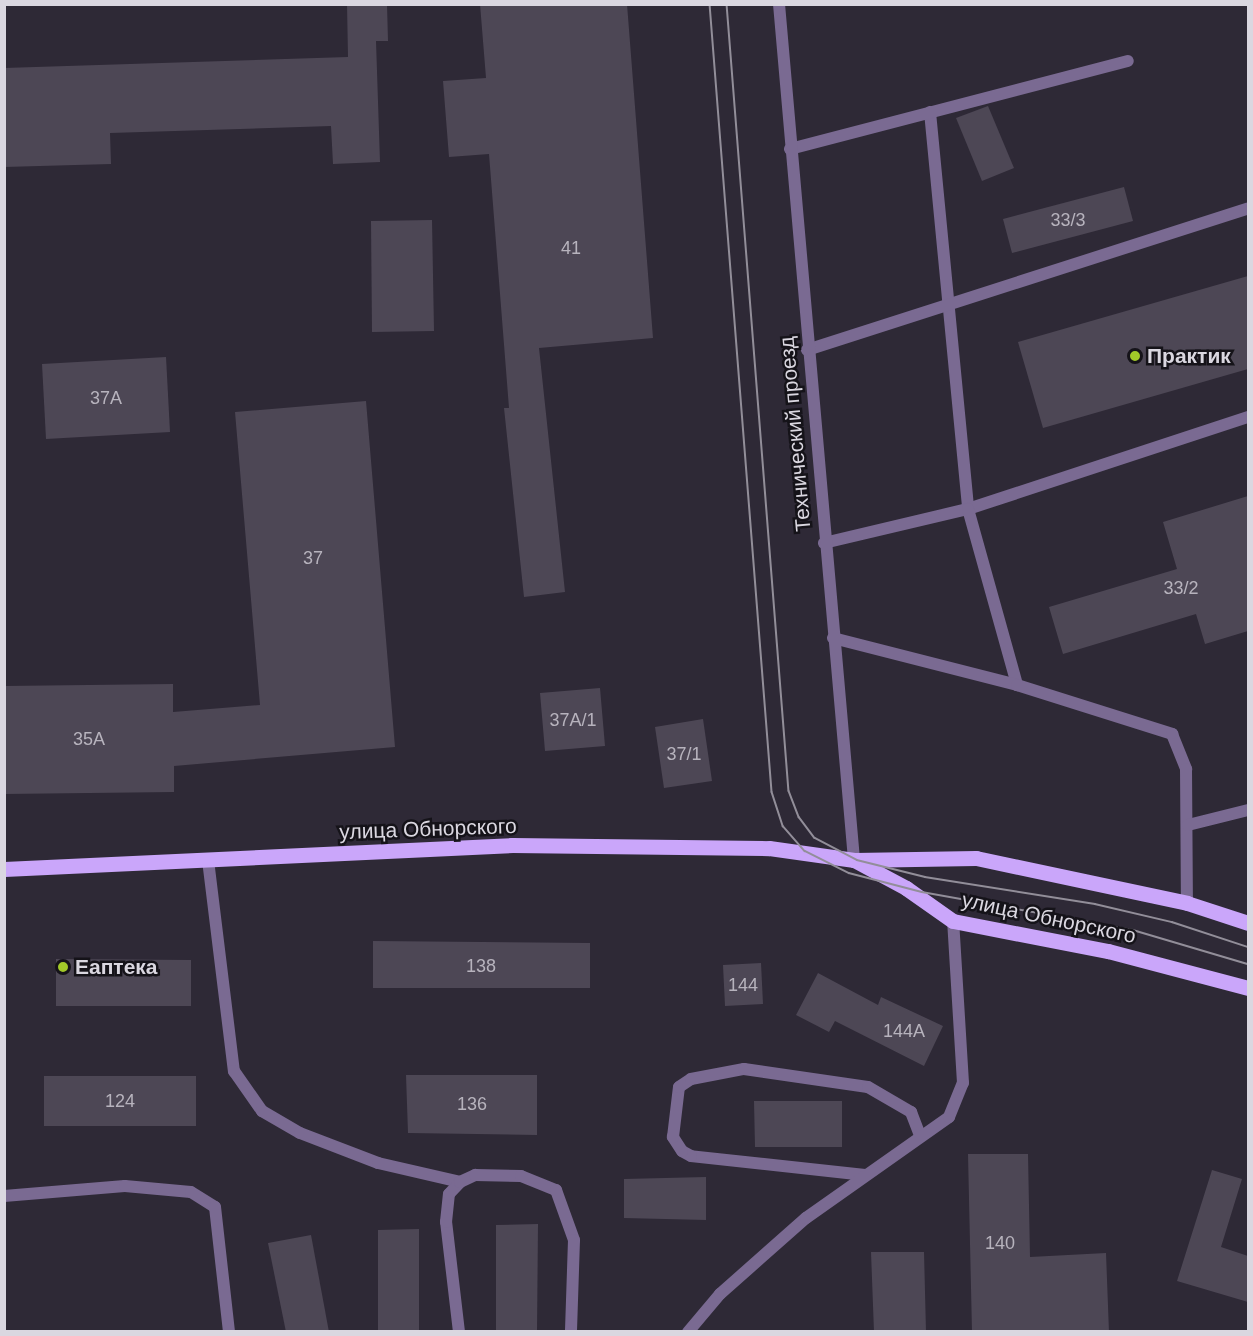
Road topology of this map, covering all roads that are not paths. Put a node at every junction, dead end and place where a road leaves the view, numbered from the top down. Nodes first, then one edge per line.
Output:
1 (782, 7) edge
2 (1128, 61) dead end
3 (930, 112) junction
4 (790, 149) junction
5 (1248, 208) edge
6 (948, 304) junction
7 (807, 350) junction
8 (1248, 417) edge
9 (968, 509) junction
10 (824, 543) junction
11 (832, 639) junction
12 (1017, 685) junction
13 (1248, 810) edge
14 (1188, 825) junction
15 (208, 860) junction
16 (854, 860) junction
17 (4, 869) edge
18 (1188, 897) junction
19 (953, 921) junction
20 (1248, 923) edge
21 (1248, 988) edge
22 (920, 1135) junction
23 (865, 1175) junction
24 (460, 1182) junction
25 (4, 1196) edge
26 (229, 1332) edge
27 (459, 1332) edge
28 (571, 1332) edge
29 (688, 1332) edge

1 - 4 street, Технический проезд
2 - 3 street
3 - 4 street
3 - 6 street
4 - 7 street, Технический проезд
5 - 6 street
6 - 7 street
6 - 9 street
7 - 10 street, Технический проезд
8 - 9 street
9 - 10 street
9 - 12 street
10 - 11 street, Технический проезд
11 - 12 street
11 - 16 street, Технический проезд
12 - 14 street
13 - 14 street
14 - 18 street
15 - 16 main road, улица Обнорского
15 - 17 main road, улица Обнорского
15 - 24 street
16 - 18 main road, улица Обнорского
16 - 19 main road, улица Обнорского
18 - 20 main road, улица Обнорского
19 - 21 main road, улица Обнорского
19 - 22 street
22 - 23 street
22 - 23 street
23 - 29 street
24 - 27 street
24 - 28 street
25 - 26 street

